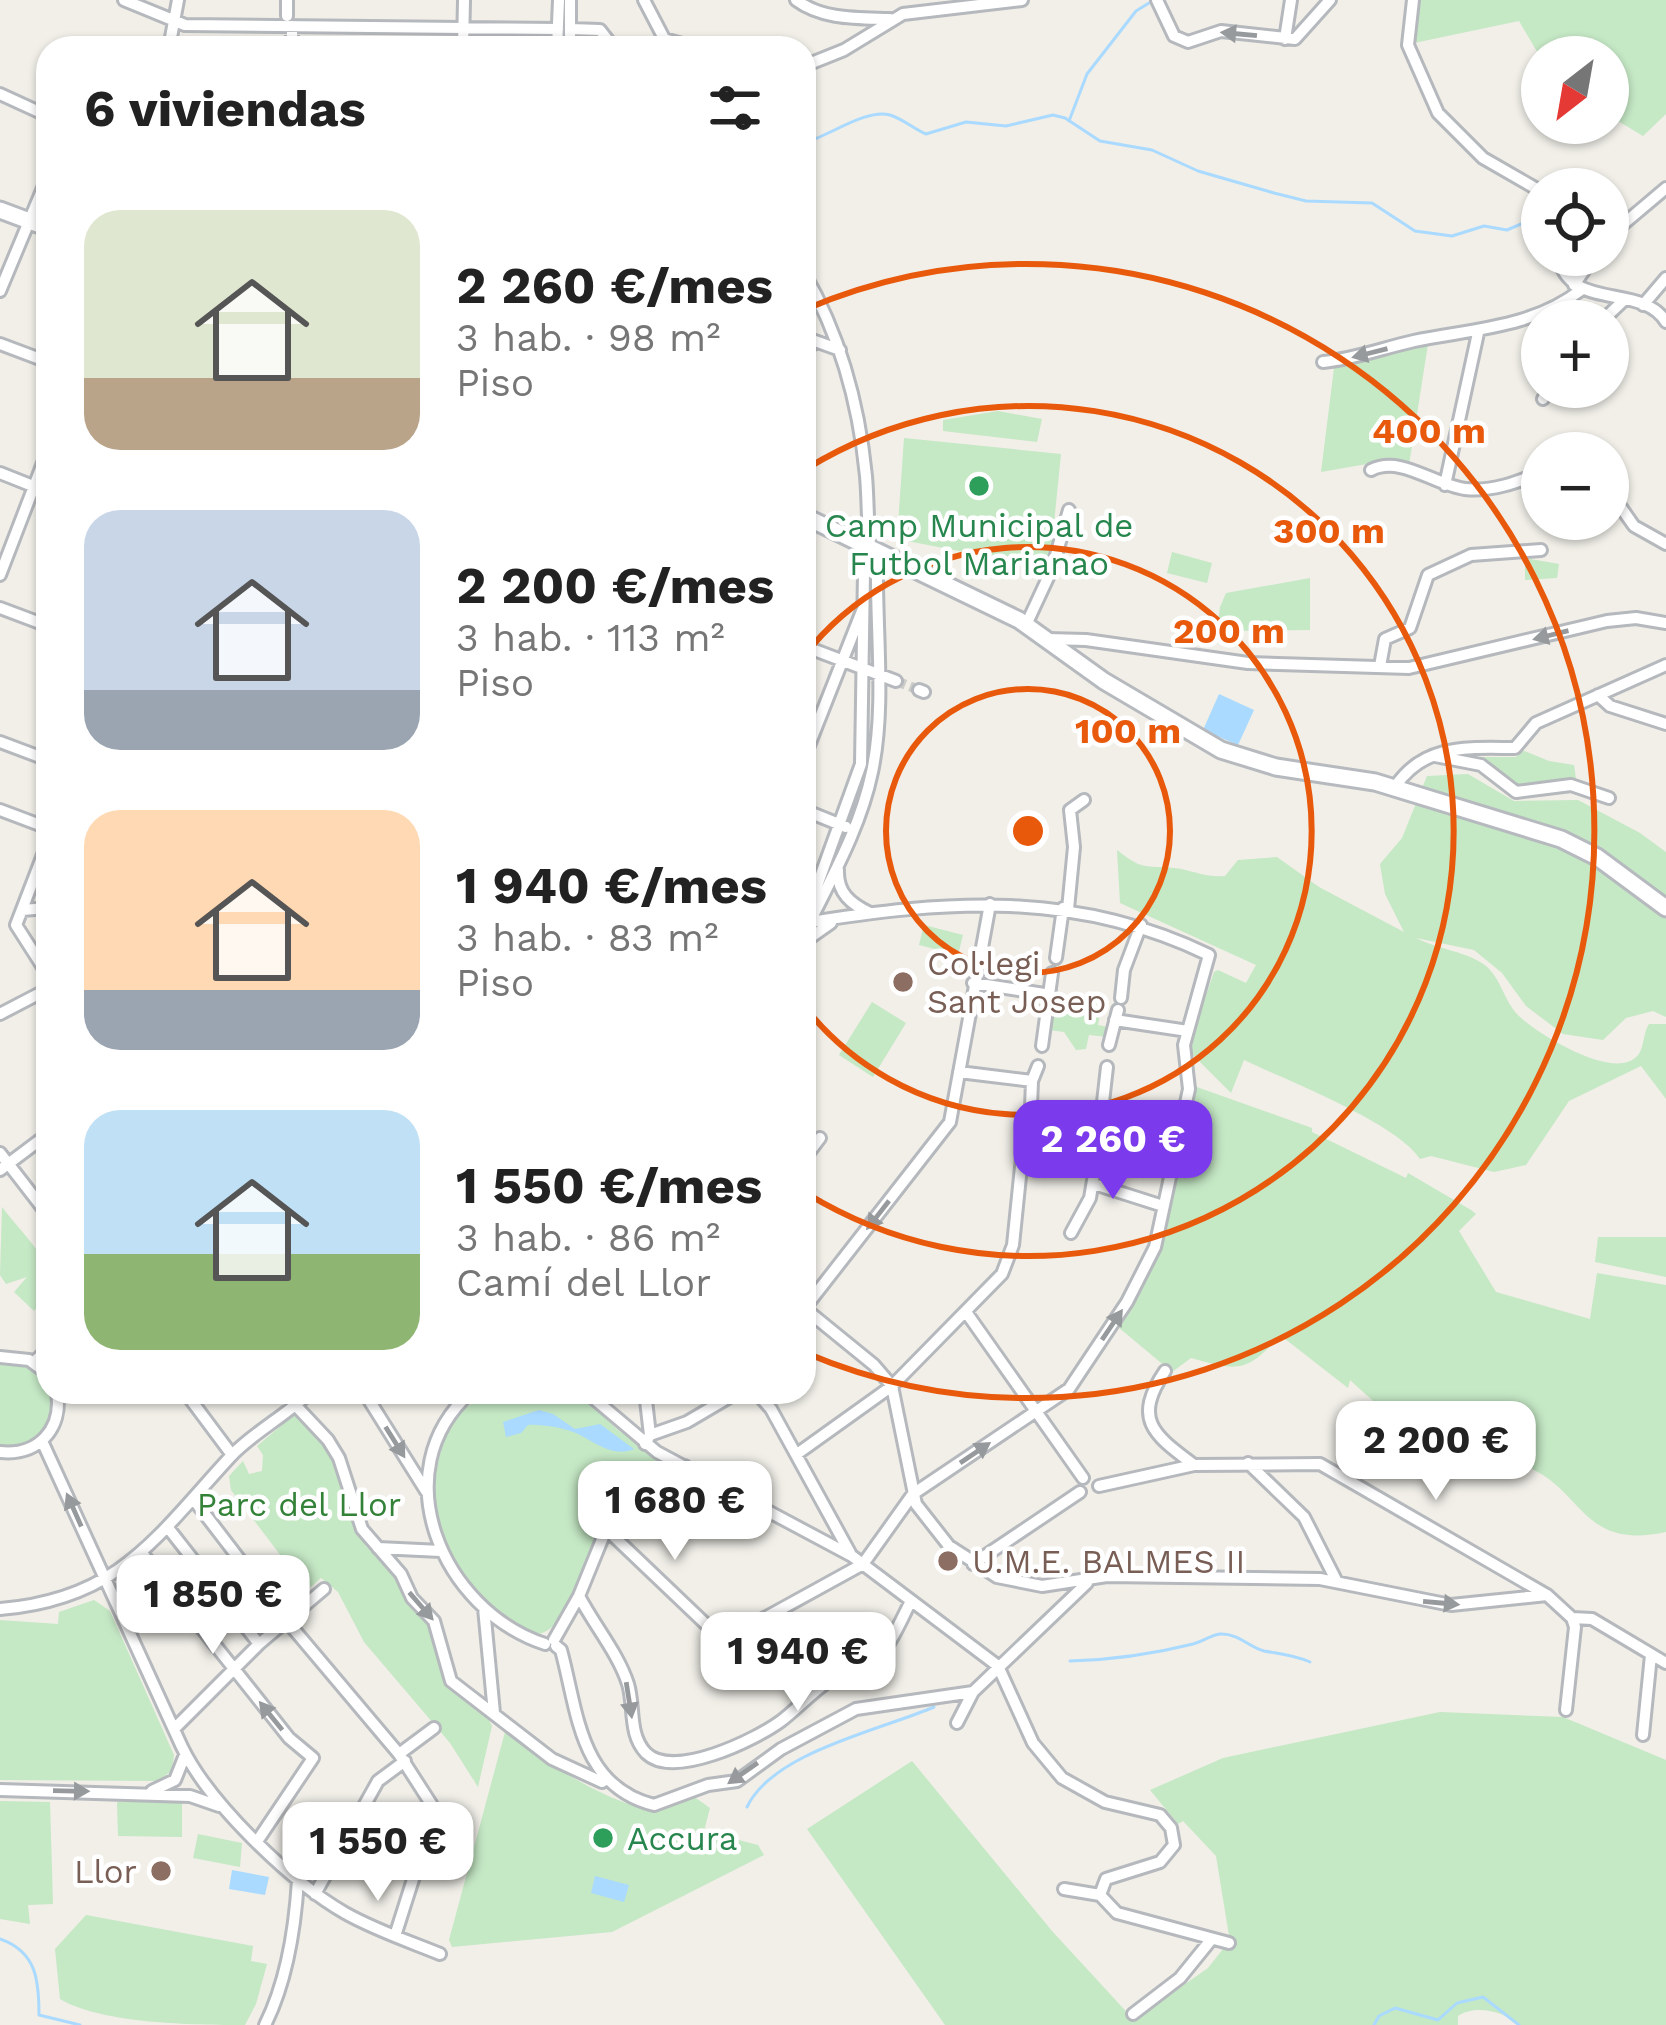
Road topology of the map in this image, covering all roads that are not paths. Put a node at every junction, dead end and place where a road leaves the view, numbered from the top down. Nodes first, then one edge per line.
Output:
1 (124, 0) edge
2 (178, 0) edge
3 (287, 0) edge
4 (464, 0) edge
5 (559, 0) edge
6 (570, 0) edge
7 (644, 0) edge
8 (796, 0) edge
9 (900, 0) edge
10 (1018, 0) edge
11 (1157, 0) edge
12 (1291, 0) edge
13 (1330, 0) edge
14 (1413, 0) edge
15 (898, 17) junction
16 (846, 18) junction
17 (290, 21) junction
18 (173, 23) junction
19 (463, 28) junction
20 (564, 29) junction
21 (171, 36) edge
22 (291, 36) edge
23 (463, 36) edge
24 (561, 36) edge
25 (566, 36) edge
26 (604, 36) edge
27 (662, 36) edge
28 (865, 37) junction
29 (1285, 39) junction
30 (816, 64) edge
31 (0, 94) edge
32 (36, 110) edge
33 (1521, 180) edge
34 (1666, 188) edge
35 (36, 204) edge
36 (0, 210) edge
37 (1629, 219) edge
38 (29, 221) junction
39 (36, 224) edge
40 (1568, 276) edge
41 (1583, 276) edge
42 (1666, 278) edge
43 (1577, 287) junction
44 (0, 291) edge
45 (816, 299) edge
46 (1624, 300) edge
47 (1629, 301) edge
48 (1643, 305) junction
49 (1666, 322) edge
50 (1478, 333) junction
51 (816, 341) edge
52 (0, 344) edge
53 (840, 350) junction
54 (36, 358) edge
55 (1323, 362) dead end
56 (1371, 470) dead end
57 (0, 473) edge
58 (1521, 480) edge
59 (36, 481) edge
60 (1445, 484) junction
61 (34, 486) junction
62 (1069, 509) dead end
63 (1629, 519) edge
64 (816, 523) edge
65 (1666, 544) edge
66 (1541, 550) dead end
67 (870, 552) junction
68 (0, 575) edge
69 (864, 605) junction
70 (0, 608) edge
71 (36, 622) edge
72 (1666, 622) edge
73 (1027, 625) junction
74 (1047, 639) junction
75 (1086, 640) junction
76 (816, 651) edge
77 (1069, 658) junction
78 (841, 660) junction
79 (1666, 665) edge
80 (1380, 666) junction
81 (870, 672) junction
82 (896, 681) tunnel mouth
83 (1598, 695) junction
84 (816, 715) edge
85 (1666, 724) edge
86 (0, 742) edge
87 (1468, 746) junction
88 (36, 756) edge
89 (1432, 756) junction
90 (1465, 761) junction
91 (1394, 787) junction
92 (1609, 798) dead end
93 (1084, 800) dead end
94 (1, 815) edge
95 (816, 815) edge
96 (36, 825) edge
97 (847, 827) junction
98 (838, 864) junction
99 (36, 873) edge
100 (816, 890) edge
101 (990, 904) junction
102 (816, 906) edge
103 (1666, 908) edge
104 (36, 909) edge
105 (1065, 909) junction
106 (22, 910) junction
107 (873, 915) junction
108 (836, 920) junction
109 (816, 922) edge
110 (816, 922) edge
111 (1141, 926) junction
112 (36, 956) edge
113 (1056, 958) dead end
114 (1052, 973) dead end
115 (973, 983) junction
116 (1051, 994) junction
117 (36, 995) edge
118 (1118, 1010) junction
119 (0, 1014) edge
120 (1188, 1031) junction
121 (1109, 1045) dead end
122 (1042, 1046) dead end
123 (1038, 1066) dead end
124 (1107, 1067) dead end
125 (959, 1072) junction
126 (1032, 1081) junction
127 (1103, 1107) junction
128 (1182, 1119) junction
129 (1030, 1133) dead end
130 (820, 1138) dead end
131 (36, 1143) edge
132 (816, 1143) edge
133 (0, 1153) edge
134 (1022, 1157) dead end
135 (5, 1167) edge
136 (1094, 1184) junction
137 (36, 1202) edge
138 (1163, 1207) junction
139 (1070, 1233) dead end
140 (816, 1294) edge
141 (966, 1312) junction
142 (816, 1319) edge
143 (0, 1358) edge
144 (34, 1362) edge
145 (1165, 1371) dead end
146 (892, 1386) junction
147 (57, 1404) edge
148 (194, 1404) edge
149 (294, 1404) joint
150 (372, 1404) edge
151 (458, 1404) edge
152 (602, 1404) edge
153 (646, 1404) edge
154 (718, 1404) edge
155 (764, 1404) edge
156 (1036, 1412) junction
157 (648, 1439) junction
158 (42, 1441) junction
159 (0, 1451) edge
160 (797, 1454) junction
161 (232, 1455) junction
162 (1247, 1463) junction
163 (685, 1466) junction
164 (1194, 1466) junction
165 (1083, 1478) junction
166 (1099, 1486) junction
167 (427, 1492) junction
168 (1079, 1492) junction
169 (913, 1494) junction
170 (194, 1500) junction
171 (605, 1528) junction
172 (169, 1529) junction
173 (378, 1549) junction
174 (441, 1551) junction
175 (142, 1553) junction
176 (852, 1556) junction
177 (863, 1564) junction
178 (973, 1564) junction
179 (1091, 1579) junction
180 (106, 1580) junction
181 (1337, 1582) junction
182 (324, 1589) dead end
183 (1546, 1595) junction
184 (579, 1596) junction
185 (911, 1600) junction
186 (484, 1608) junction
187 (0, 1609) edge
188 (1572, 1618) junction
189 (286, 1620) junction
190 (714, 1632) junction
191 (732, 1636) junction
192 (551, 1643) junction
193 (259, 1644) junction
194 (1651, 1655) junction
195 (1666, 1663) edge
196 (998, 1666) junction
197 (233, 1670) junction
198 (973, 1692) junction
199 (1567, 1710) dead end
200 (494, 1713) junction
201 (957, 1723) dead end
202 (434, 1728) dead end
203 (174, 1730) junction
204 (1643, 1735) dead end
205 (185, 1754) junction
206 (402, 1757) junction
207 (607, 1778) junction
208 (0, 1790) edge
209 (143, 1793) junction
210 (232, 1815) junction
211 (258, 1840) junction
212 (298, 1880) junction
213 (1064, 1888) dead end
214 (315, 1894) junction
215 (1100, 1895) junction
216 (395, 1936) junction
217 (1210, 1941) junction
218 (1229, 1943) dead end
219 (440, 1954) dead end
220 (1133, 2014) dead end
221 (266, 2025) edge

1 - 18 street
2 - 18 street
3 - 17 street
4 - 19 street
5 - 20 street
6 - 20 street
7 - 27 street
8 - 16 street
9 - 15 street
10 - 15 street
29 -> 11 street
12 - 29 street
13 - 29 street
14 - 33 street
15 - 16 street
15 - 28 street
16 - 28 street
17 - 18 street
17 - 19 street
17 - 22 street
18 - 21 street
19 - 20 street
19 - 23 street
20 - 24 street
20 - 25 street
20 - 26 street
28 - 30 street
31 - 32 street
34 - 37 street
35 - 38 street
36 - 38 street
38 - 39 street
38 - 44 street
40 - 43 street
41 - 43 street
42 - 48 street
43 - 46 street
43 - 50 street
45 - 53 street
47 - 48 street
48 - 49 street
50 -> 55 street
50 - 60 street
51 - 53 street
52 - 54 street
53 - 67 street
56 - 60 street
57 - 61 street
58 - 60 street
59 - 61 street
61 - 68 street
62 - 73 street
63 - 65 street
64 - 67 street
66 - 80 street
67 - 69 street
67 - 73 street
67 - 81 street
69 - 78 street
69 - 81 street
70 - 71 street
72 -> 80 street
73 - 74 street
74 - 75 street
74 - 77 street
75 - 77 street
75 - 80 street
76 - 78 street
77 - 91 street
78 - 81 street
78 - 84 street
79 - 83 street
81 - 82 street
81 - 97 street
83 - 85 street
83 - 87 street
86 - 88 street
87 - 89 street
87 - 90 street
89 - 90 street
89 - 91 street
90 - 92 street
91 - 103 street
93 - 105 street
94 - 96 street
95 - 97 street
97 - 98 street
97 - 100 street
98 - 102 street
98 - 107 street
99 - 106 street
101 - 105 street
101 - 107 street
101 - 115 street
104 - 106 street
105 - 111 street
105 - 113 street
106 - 112 street
107 - 108 street
108 - 109 street
108 - 110 street
111 - 118 street
111 - 120 street
114 - 116 street
115 - 116 street
115 - 125 street
116 - 122 street
117 - 119 street
118 - 120 street
118 - 121 street
120 - 128 street
123 - 126 street
124 - 127 street
125 - 126 street
125 -> 140 street
126 - 129 street
127 - 128 street
127 - 136 street
128 - 138 street
130 - 132 street
131 - 135 street
133 - 135 street
134 - 141 street
135 - 137 street
136 - 138 street
136 - 139 street
156 -> 138 street
141 - 146 street
141 - 156 street
142 - 146 street
143 - 144 street
145 - 164 street
146 - 160 street
146 - 169 street
147 - 158 street
148 - 161 street
149 - 161 street
149 - 173 street
150 -> 167 street
151 - 167 street
152 - 157 street
153 - 157 street
154 - 157 street
155 - 160 street
156 - 165 street
169 -> 156 street
157 - 163 street
158 - 159 street
180 -> 158 street
160 - 176 street
161 - 170 street
162 - 164 street
162 - 181 street
162 - 183 street
163 - 171 street
163 - 176 street
164 - 166 street
165 - 166 street
165 - 168 street
166 - 168 street
167 - 174 street
168 - 178 street
169 - 177 street
169 - 178 street
170 - 172 street
170 - 189 street
171 - 184 street
171 - 190 street
172 - 175 street
172 - 193 street
173 - 174 street
173 -> 200 street
174 - 186 street
175 - 180 street
175 - 197 street
176 - 177 street
177 - 185 street
177 - 191 street
178 - 179 street
179 - 181 street
179 - 196 street
180 - 187 street
180 - 203 street
181 -> 183 street
182 - 189 street
183 - 188 street
184 -> 185 street
184 - 192 street
185 - 196 street
186 - 192 street
186 - 200 street
188 - 194 street
188 - 199 street
189 - 193 street
189 - 206 street
190 - 191 street
190 - 191 street
192 - 207 street
193 - 197 street
194 - 195 street
194 - 204 street
196 - 198 street
196 - 215 street
197 - 203 street
211 -> 197 street
198 - 201 street
198 -> 207 street
200 - 207 street
202 - 206 street
203 - 205 street
205 - 209 street
205 - 210 street
206 - 214 street
206 - 216 street
208 -> 209 street
209 - 210 street
210 - 211 street
211 - 212 street
212 - 214 street
212 - 221 street
213 - 215 street
214 - 216 street
215 - 217 street
216 - 219 street
217 - 218 street
217 - 220 street

